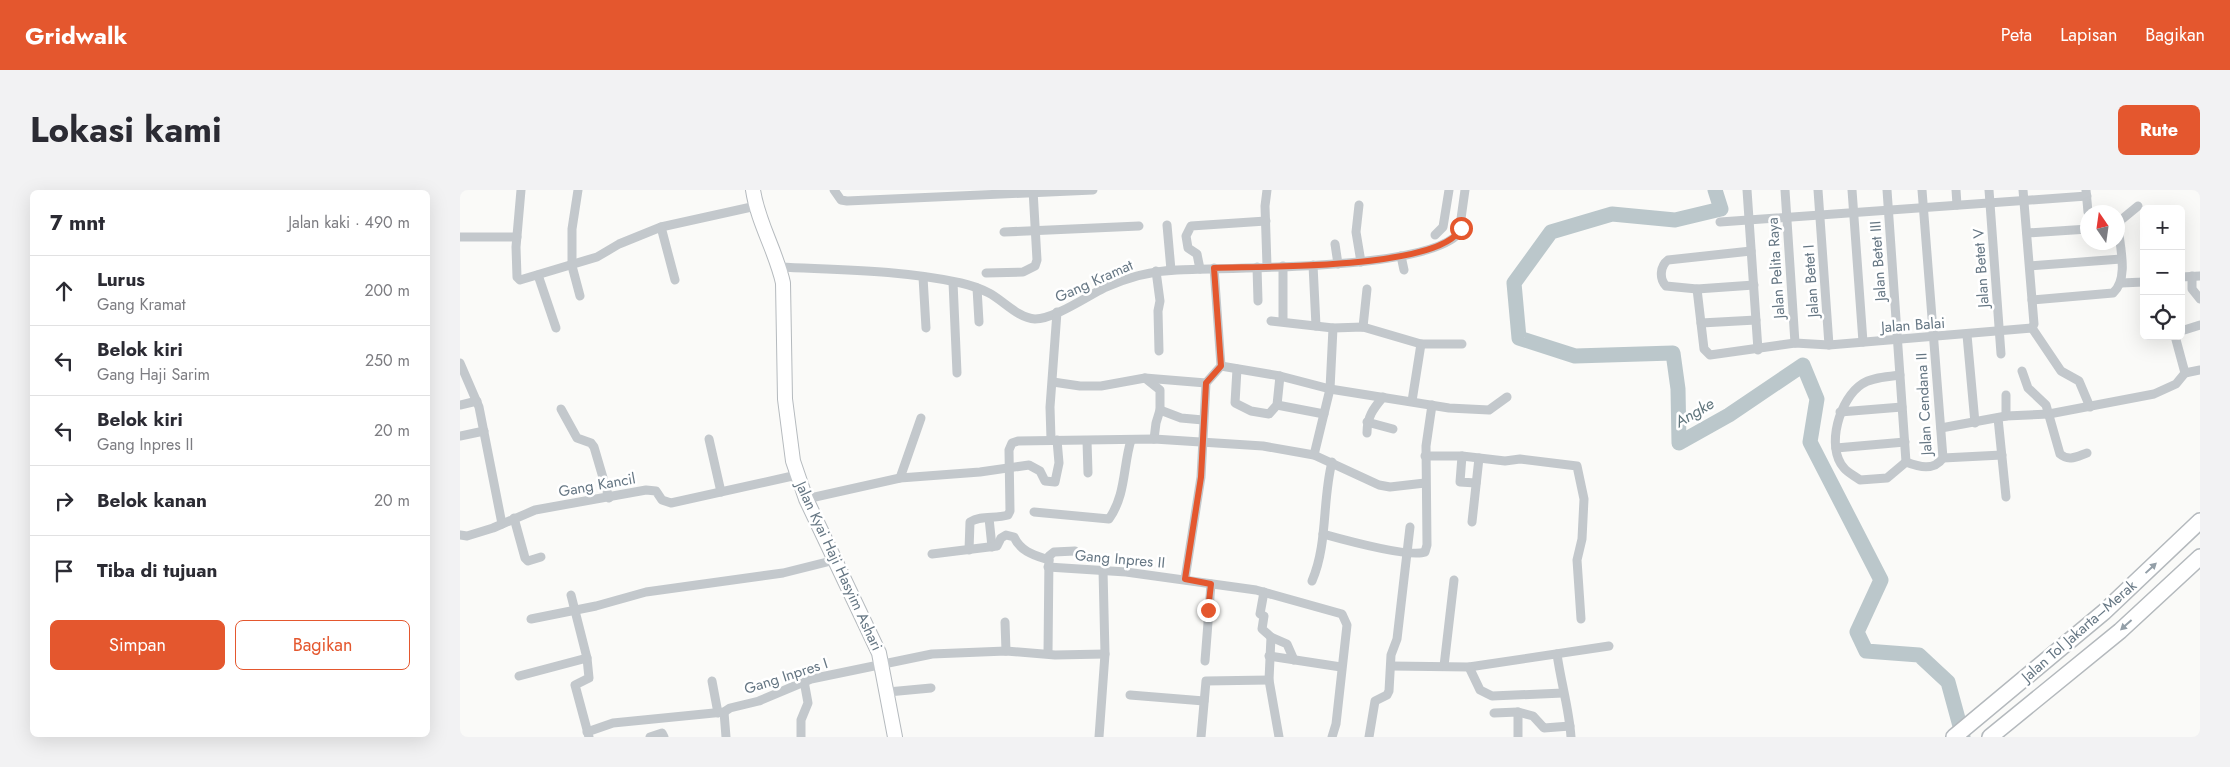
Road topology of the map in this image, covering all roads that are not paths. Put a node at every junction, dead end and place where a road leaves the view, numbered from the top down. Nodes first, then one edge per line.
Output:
1 (521, 190) edge
2 (578, 190) edge
3 (753, 190) edge
4 (834, 190) edge
5 (1092, 190) edge
6 (1267, 190) edge
7 (1449, 190) edge
8 (1465, 190) edge
9 (1747, 190) edge
10 (1785, 190) edge
11 (1818, 190) edge
12 (1852, 190) edge
13 (1887, 190) edge
14 (1922, 190) edge
15 (1956, 190) edge
16 (1989, 190) edge
17 (2023, 190) edge
18 (1033, 191) edge
19 (2086, 193) edge
20 (2024, 200) junction
21 (1990, 203) junction
22 (1359, 205) dead end
23 (1957, 205) junction
24 (756, 206) junction
25 (2138, 206) dead end
26 (1924, 208) junction
27 (1888, 210) junction
28 (1854, 213) junction
29 (1820, 215) junction
30 (1787, 217) junction
31 (2125, 217) edge
32 (1749, 220) junction
33 (1266, 221) junction
34 (1720, 222) dead end
35 (1167, 225) dead end
36 (1139, 226) dead end
37 (661, 227) junction
38 (2080, 230) edge
39 (1036, 231) junction
40 (1004, 232) dead end
41 (2027, 234) junction
42 (1435, 235) dead end
43 (460, 237) edge
44 (517, 237) junction
45 (1335, 244) dead end
46 (2120, 250) edge
47 (1751, 251) junction
48 (1401, 256) junction
49 (2121, 260) junction
50 (1361, 262) junction
51 (1338, 264) junction
52 (1313, 265) junction
53 (572, 266) junction
54 (1258, 266) junction
55 (1267, 266) junction
56 (1283, 266) junction
57 (2030, 266) junction
58 (780, 267) junction
59 (1214, 268) junction
60 (1200, 269) junction
61 (1171, 270) junction
62 (1404, 270) dead end
63 (1156, 271) junction
64 (986, 273) dead end
65 (538, 275) junction
66 (2196, 276) edge
67 (923, 277) junction
68 (675, 280) dead end
69 (953, 282) junction
70 (2140, 282) edge
71 (2121, 283) junction
72 (1754, 285) junction
73 (977, 288) junction
74 (1367, 289) dead end
75 (1697, 290) junction
76 (580, 296) dead end
77 (2200, 299) edge
78 (2032, 300) junction
79 (1258, 301) dead end
80 (1057, 312) junction
81 (1756, 320) junction
82 (1271, 321) dead end
83 (1283, 321) junction
84 (979, 322) dead end
85 (1701, 323) junction
86 (2200, 325) edge
87 (1316, 326) junction
88 (1363, 327) junction
89 (556, 328) dead end
90 (926, 328) dead end
91 (1333, 328) junction
92 (2032, 328) junction
93 (2185, 330) edge
94 (1999, 332) junction
95 (1966, 334) junction
96 (1934, 337) junction
97 (1897, 340) junction
98 (2176, 340) edge
99 (1863, 342) junction
100 (1421, 344) junction
101 (1462, 344) dead end
102 (1795, 344) junction
103 (1829, 345) junction
104 (1758, 350) junction
105 (1159, 351) dead end
106 (2001, 354) dead end
107 (460, 363) edge
108 (1221, 366) junction
109 (1237, 369) junction
110 (2200, 370) edge
111 (2022, 371) dead end
112 (957, 373) dead end
113 (2184, 373) junction
114 (1900, 374) junction
115 (1280, 376) junction
116 (1144, 378) junction
117 (1053, 382) junction
118 (1206, 383) junction
119 (1330, 389) junction
120 (2006, 395) dead end
121 (1382, 397) junction
122 (1507, 397) dead end
123 (476, 401) junction
124 (1412, 401) junction
125 (460, 405) edge
126 (1277, 405) junction
127 (1432, 405) junction
128 (1902, 407) junction
129 (2090, 407) junction
130 (561, 409) dead end
131 (1160, 410) junction
132 (1840, 412) junction
133 (1324, 414) junction
134 (2049, 414) junction
135 (2002, 417) junction
136 (921, 418) dead end
137 (1203, 420) junction
138 (1367, 422) junction
139 (1975, 423) junction
140 (1941, 428) junction
141 (1393, 429) dead end
142 (484, 431) junction
143 (1367, 433) dead end
144 (460, 436) edge
145 (709, 439) dead end
146 (1154, 439) junction
147 (1054, 440) junction
148 (1131, 440) junction
149 (1087, 441) junction
150 (1203, 441) junction
151 (1905, 442) junction
152 (1836, 448) junction
153 (2087, 453) dead end
154 (1314, 455) junction
155 (2002, 455) junction
156 (1425, 456) junction
157 (1462, 456) junction
158 (1479, 458) junction
159 (1943, 458) junction
160 (1332, 462) junction
161 (1906, 462) junction
162 (1010, 467) junction
163 (1088, 473) dead end
164 (797, 475) junction
165 (900, 478) junction
166 (1425, 483) junction
167 (1476, 483) junction
168 (721, 492) junction
169 (2006, 497) dead end
170 (608, 498) junction
171 (806, 499) junction
172 (1034, 512) dead end
173 (514, 518) junction
174 (989, 518) junction
175 (2200, 521) edge
176 (1472, 522) dead end
177 (502, 524) junction
178 (1410, 527) dead end
179 (460, 534) edge
180 (1323, 534) junction
181 (992, 547) junction
182 (970, 550) junction
183 (1075, 551) dead end
184 (1408, 552) junction
185 (932, 554) dead end
186 (2200, 557) edge
187 (541, 558) dead end
188 (835, 560) junction
189 (1048, 564) junction
190 (1102, 570) junction
191 (1185, 579) junction
192 (1454, 580) dead end
193 (1312, 581) dead end
194 (1211, 584) junction
195 (1264, 592) junction
196 (570, 595) dead end
197 (574, 610) junction
198 (531, 619) dead end
199 (1581, 619) dead end
200 (1005, 622) dead end
201 (1271, 637) junction
202 (1609, 646) dead end
203 (1006, 651) junction
204 (1048, 653) junction
205 (1105, 654) junction
206 (1557, 654) junction
207 (1269, 656) junction
208 (587, 658) junction
209 (1294, 660) junction
210 (1205, 661) dead end
211 (883, 664) junction
212 (1391, 666) junction
213 (1444, 666) junction
214 (1341, 667) junction
215 (1469, 667) junction
216 (519, 676) dead end
217 (1269, 680) junction
218 (712, 681) dead end
219 (804, 681) junction
220 (932, 688) dead end
221 (888, 692) junction
222 (1563, 693) junction
223 (1130, 695) dead end
224 (1204, 702) junction
225 (721, 712) junction
226 (1518, 712) junction
227 (1494, 713) dead end
228 (1570, 726) junction
229 (588, 734) edge
230 (650, 737) edge
231 (664, 737) edge
232 (726, 737) edge
233 (801, 737) edge
234 (895, 737) edge
235 (1099, 737) edge
236 (1201, 737) edge
237 (1279, 737) edge
238 (1332, 737) edge
239 (1369, 737) edge
240 (1518, 737) edge
241 (1571, 737) edge
242 (1954, 737) edge
243 (1990, 737) edge

1 - 44 street
2 - 53 street
3 - 24 main road, Jalan Kyai Haji Hasyim Ashari
4 - 18 street
5 - 18 street
6 - 33 street
7 - 42 street
8 - 48 street, Gang Kramat
9 - 32 street
10 - 30 street, Jalan Pelita Raya
11 - 29 street, Jalan Betet I
12 - 28 street
13 - 27 street, Jalan Betet III
14 - 26 street, Jalan Cendana II
15 - 23 street
16 - 21 street, Jalan Betet V
17 - 20 street
18 - 39 street
19 - 20 street
20 - 21 street
20 - 41 street
21 - 23 street
21 - 94 street, Jalan Betet V
22 - 50 street
23 - 26 street
24 - 37 street
24 - 58 main road, Jalan Kyai Haji Hasyim Ashari
25 - 31 street
26 - 27 street
26 - 96 street, Jalan Cendana II
27 - 28 street
27 - 97 street, Jalan Betet III
28 - 29 street
28 - 99 street
29 - 30 street
29 - 103 street, Jalan Betet I
30 - 32 street
30 - 102 street, Jalan Pelita Raya
32 - 34 street
32 - 47 street
33 - 55 street
33 - 60 street
35 - 61 street
36 - 39 street
37 - 53 street
37 - 68 street
38 - 41 street
39 - 40 street
39 - 64 street
41 - 57 street
43 - 44 street
44 - 65 street
45 - 51 street
46 - 49 street
47 - 72 street
47 - 75 street
48 - 50 street, Gang Kramat
48 - 62 street
49 - 57 street
49 - 71 street
50 - 51 street, Gang Kramat
51 - 52 street, Gang Kramat
52 - 56 street, Gang Kramat
52 - 87 street
53 - 65 street
53 - 76 street
54 - 55 street, Gang Kramat
54 - 59 street, Gang Kramat
54 - 79 street
55 - 56 street, Gang Kramat
56 - 83 street
57 - 78 street
58 - 67 street, Gang Kramat
58 - 164 main road, Jalan Kyai Haji Hasyim Ashari
59 - 60 street, Gang Kramat
59 - 108 street
60 - 61 street, Gang Kramat
61 - 63 street, Gang Kramat
63 - 80 street, Gang Kramat
63 - 105 street
65 - 89 street
66 - 77 street
67 - 69 street, Gang Kramat
67 - 90 street
69 - 73 street, Gang Kramat
69 - 112 street
70 - 71 street
71 - 78 street
72 - 75 street
72 - 81 street
73 - 80 street, Gang Kramat
73 - 84 street
74 - 88 street
75 - 85 street
78 - 92 street
80 - 117 street
81 - 85 street
81 - 104 street
82 - 83 street
83 - 87 street
85 - 104 street, Jalan Balai
86 - 93 street
87 - 91 street
88 - 91 street
88 - 100 street
91 - 119 street
92 - 94 street, Jalan Balai
92 - 129 street
94 - 95 street, Jalan Balai
94 - 106 street, Jalan Betet V
95 - 96 street, Jalan Balai
95 - 139 street
96 - 97 street, Jalan Balai
96 - 140 street, Jalan Cendana II
97 - 99 street, Jalan Balai
97 - 114 street, Jalan Betet III
98 - 113 street
99 - 103 street, Jalan Balai
100 - 101 street
100 - 124 street
102 - 103 street, Jalan Balai
102 - 104 street, Jalan Balai
107 - 123 street
108 - 109 street
108 - 118 street
109 - 115 street
109 - 126 street
110 - 113 street
111 - 134 street
113 - 129 street
114 - 128 street, Jalan Betet III
114 - 132 street
115 - 119 street
115 - 126 street
116 - 117 street
116 - 118 street
116 - 131 street
117 - 147 street
118 - 137 street
119 - 121 street
119 - 133 street
120 - 135 street
121 - 124 street
121 - 138 street
122 - 127 street
123 - 125 street
123 - 142 street
124 - 127 street
126 - 133 street
127 - 156 street
128 - 132 street
128 - 151 street, Jalan Betet III
129 - 134 street
130 - 170 street
131 - 137 street
131 - 146 street
132 - 152 street
133 - 154 street
134 - 135 street
134 - 153 street
135 - 139 street
135 - 155 street
136 - 165 street
137 - 150 street
138 - 141 street
138 - 143 street
139 - 140 street
140 - 159 street, Jalan Cendana II
142 - 144 street
142 - 177 street
145 - 168 street
146 - 148 street
146 - 150 street
147 - 149 street
147 - 162 street
147 - 162 street
148 - 149 street
148 - 172 street
149 - 163 street
150 - 154 street
150 - 191 street
151 - 152 street
151 - 161 street, Jalan Betet III
152 - 161 street
154 - 160 street
155 - 159 street
155 - 169 street
156 - 157 street
156 - 166 street
157 - 158 street
157 - 167 street
158 - 167 street
158 - 199 street
159 - 161 street, Jalan Cendana II
160 - 166 street
160 - 180 street
162 - 165 street
162 - 174 street
164 - 168 street, Gang Kancil
164 - 171 main road, Jalan Kyai Haji Hasyim Ashari
165 - 171 street
166 - 184 street
167 - 176 street
168 - 170 street, Gang Kancil
170 - 173 street, Gang Kancil
171 - 188 main road, Jalan Kyai Haji Hasyim Ashari
173 - 177 street, Gang Kancil
173 - 187 street
174 - 181 street
174 - 182 street
242 -> 175 highway, Jalan Tol Jakarta–Merak
177 - 179 street, Gang Kancil
178 - 184 street
180 - 184 street
180 - 193 street
181 - 182 street
181 - 189 street, Gang Inpres II
182 - 185 street
183 - 189 street
184 - 212 street
186 -> 243 highway, Jalan Tol Jakarta–Merak
188 - 197 street
188 - 211 main road, Jalan Kyai Haji Hasyim Ashari
189 - 190 street, Gang Inpres II
189 - 204 street
190 - 191 street, Gang Inpres II
190 - 205 street
191 - 194 street, Gang Inpres II
192 - 213 street
194 - 195 street, Gang Inpres II
194 - 210 street
195 - 201 street
195 - 214 street, Gang Inpres II
196 - 197 street
197 - 198 street
197 - 208 street
200 - 203 street
201 - 207 street
201 - 209 street
202 - 206 street
203 - 204 street
203 - 211 street
204 - 205 street
205 - 235 street
206 - 215 street
206 - 222 street
207 - 209 street
207 - 217 street
208 - 216 street
208 - 229 street
209 - 214 street
211 - 219 street, Gang Inpres I
211 - 221 main road, Jalan Kyai Haji Hasyim Ashari
212 - 213 street
212 - 239 street
213 - 215 street
214 - 238 street, Gang Inpres II
215 - 222 street
217 - 224 street
217 - 237 street
218 - 225 street
219 - 225 street, Gang Inpres I
219 - 233 street
220 - 221 street
221 - 234 main road, Jalan Kyai Haji Hasyim Ashari
222 - 228 street
223 - 224 street
224 - 236 street
225 - 229 street, Gang Inpres I
225 - 232 street
226 - 227 street
226 - 228 street
226 - 240 street
228 - 241 street
230 - 231 street

